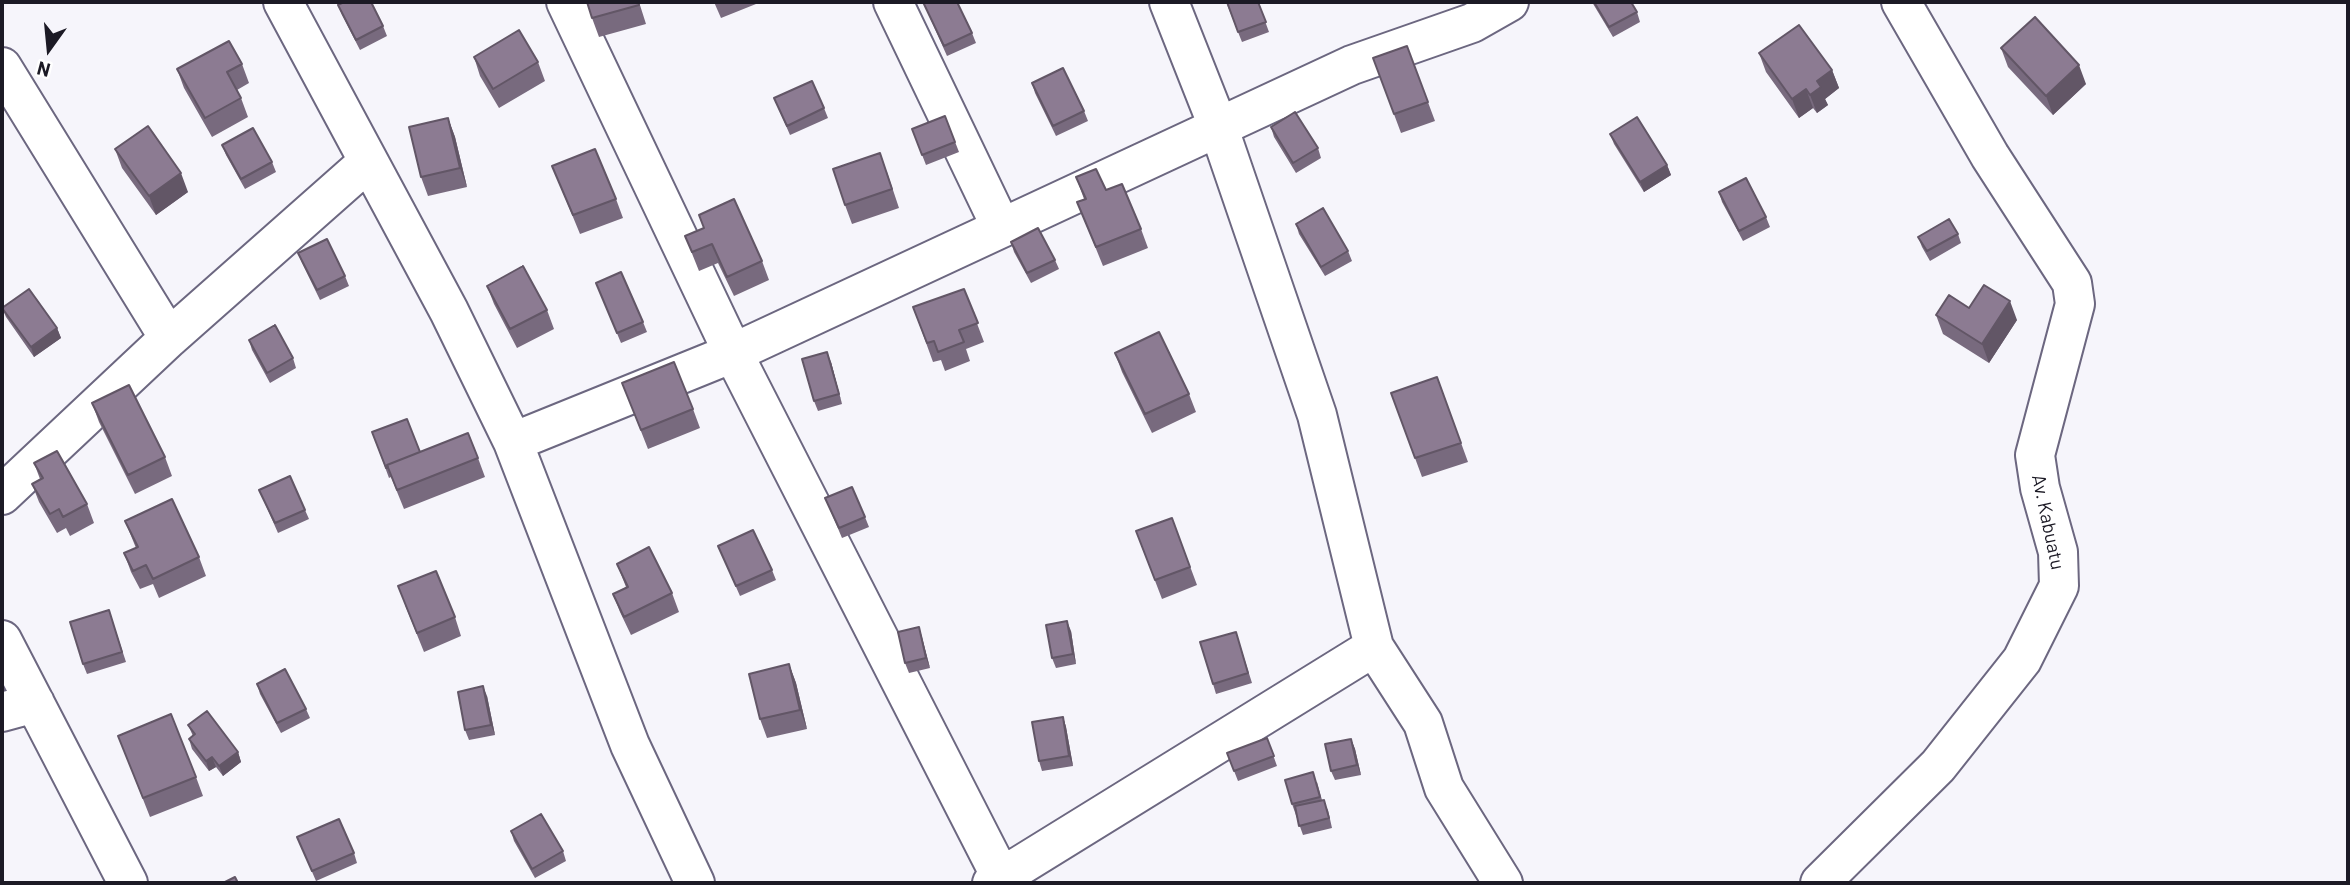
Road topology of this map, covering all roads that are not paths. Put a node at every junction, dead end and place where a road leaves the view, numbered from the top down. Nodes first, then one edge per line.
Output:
1 (283, 2) edge
2 (566, 2) edge
3 (893, 2) edge
4 (1169, 2) edge
5 (1509, 2) edge
6 (1901, 2) edge
7 (1468, 12) edge
8 (2, 67) edge
9 (1218, 126) junction
10 (368, 162) junction
11 (1001, 227) junction
12 (169, 338) junction
13 (733, 353) junction
14 (513, 442) junction
15 (2, 495) edge
16 (2, 640) edge
17 (1374, 647) junction
18 (18, 708) edge
19 (997, 880) edge
20 (128, 883) edge
21 (695, 883) edge
22 (1503, 883) edge
23 (1820, 883) edge

1 - 10 street
2 - 13 street
3 - 11 street
4 - 9 street
5 - 7 street
6 - 23 street, Av. Kabuatu
7 - 9 street
8 - 12 street
9 - 11 street
9 - 17 street
10 - 12 street
10 - 14 street
11 - 13 street
12 - 15 street
13 - 14 street
13 - 19 street
14 - 21 street
16 - 18 street
17 - 19 street
17 - 22 street
18 - 20 street

